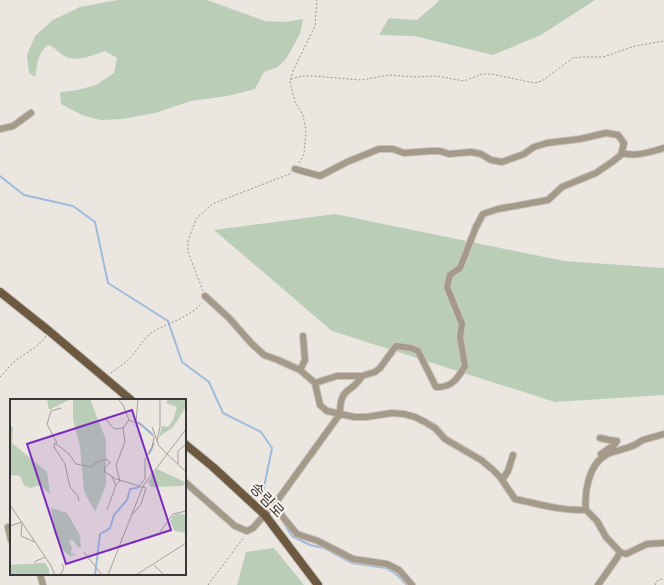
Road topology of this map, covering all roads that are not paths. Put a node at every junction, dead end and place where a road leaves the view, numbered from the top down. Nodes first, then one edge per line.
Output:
1 (32, 113) dead end
2 (0, 129) edge
3 (664, 148) edge
4 (622, 153) junction
5 (295, 169) road end
6 (0, 292) edge
7 (205, 296) road end
8 (303, 336) dead end
9 (300, 370) junction
10 (362, 376) junction
11 (315, 383) junction
12 (128, 399) edge
13 (340, 414) junction
14 (664, 434) edge
15 (600, 438) dead end
16 (186, 445) edge
17 (513, 455) dead end
18 (598, 460) junction
19 (502, 480) junction
20 (186, 483) edge
21 (277, 501) junction
22 (586, 510) junction
23 (265, 515) junction
24 (8, 527) dead end
25 (10, 536) edge
26 (664, 543) edge
27 (620, 552) junction
28 (40, 575) edge
29 (43, 585) edge
30 (318, 585) edge
31 (412, 585) edge
32 (598, 585) edge
33 (601, 585) edge

1 - 2 lane
3 - 4 lane
4 - 5 lane
4 - 10 lane
6 - 12 main road
7 - 9 lane
8 - 9 lane
9 - 11 lane
10 - 11 lane
10 - 13 lane
11 - 13 lane
13 - 19 lane
13 - 21 lane
14 - 18 lane
15 - 18 lane
16 - 23 main road, 송림로
17 - 19 lane
18 - 22 lane
19 - 22 lane
20 - 23 lane
21 - 23 lane
21 - 31 lane
22 - 27 lane
23 - 30 main road, 송림로
24 - 25 lane
26 - 27 lane
27 - 32 lane
28 - 29 lane
32 - 33 lane

